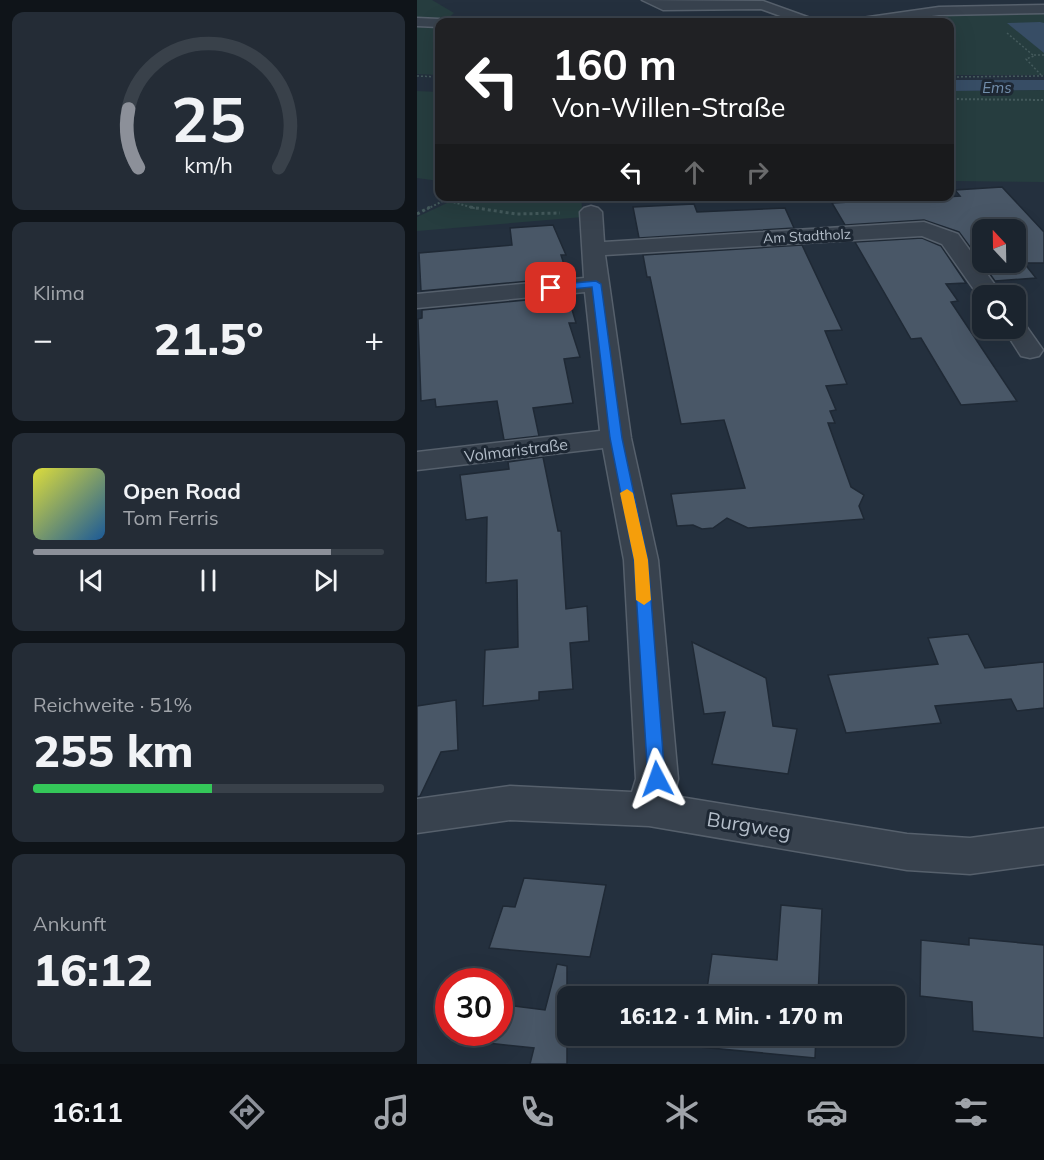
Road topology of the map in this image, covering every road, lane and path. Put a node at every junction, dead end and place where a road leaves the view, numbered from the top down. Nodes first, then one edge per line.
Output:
1 (649, 0) edge
2 (1044, 9) edge
3 (983, 10) junction
4 (797, 18) edge
5 (890, 18) edge
6 (417, 22) edge
7 (435, 23) edge
8 (1033, 55) junction
9 (1044, 55) edge
10 (417, 76) edge
11 (1043, 76) edge
12 (435, 77) edge
13 (954, 77) edge
14 (954, 99) edge
15 (1044, 100) edge
16 (444, 201) edge
17 (449, 201) edge
18 (591, 212) joint
19 (417, 214) edge
20 (593, 249) junction
21 (596, 284) junction
22 (983, 285) edge
23 (417, 301) edge
24 (1022, 339) edge
25 (1030, 350) dead end
26 (616, 438) junction
27 (417, 462) edge
28 (648, 809) junction
29 (417, 816) edge
30 (1044, 846) edge

1 - 4 street
2 - 3 street
3 - 5 street
3 - 8 path
6 - 7 street
8 - 9 path
8 - 11 path
10 - 12 path
11 - 13 path
14 - 15 path
16 - 19 path
17 - 18 path
18 - 20 street
20 - 21 street
20 - 22 street, Am Stadtholz
21 - 23 street
21 - 26 street
24 - 25 street
26 - 27 street, Volmaristraße
26 - 28 street
28 - 29 street, Burgweg
28 - 30 street, Burgweg

